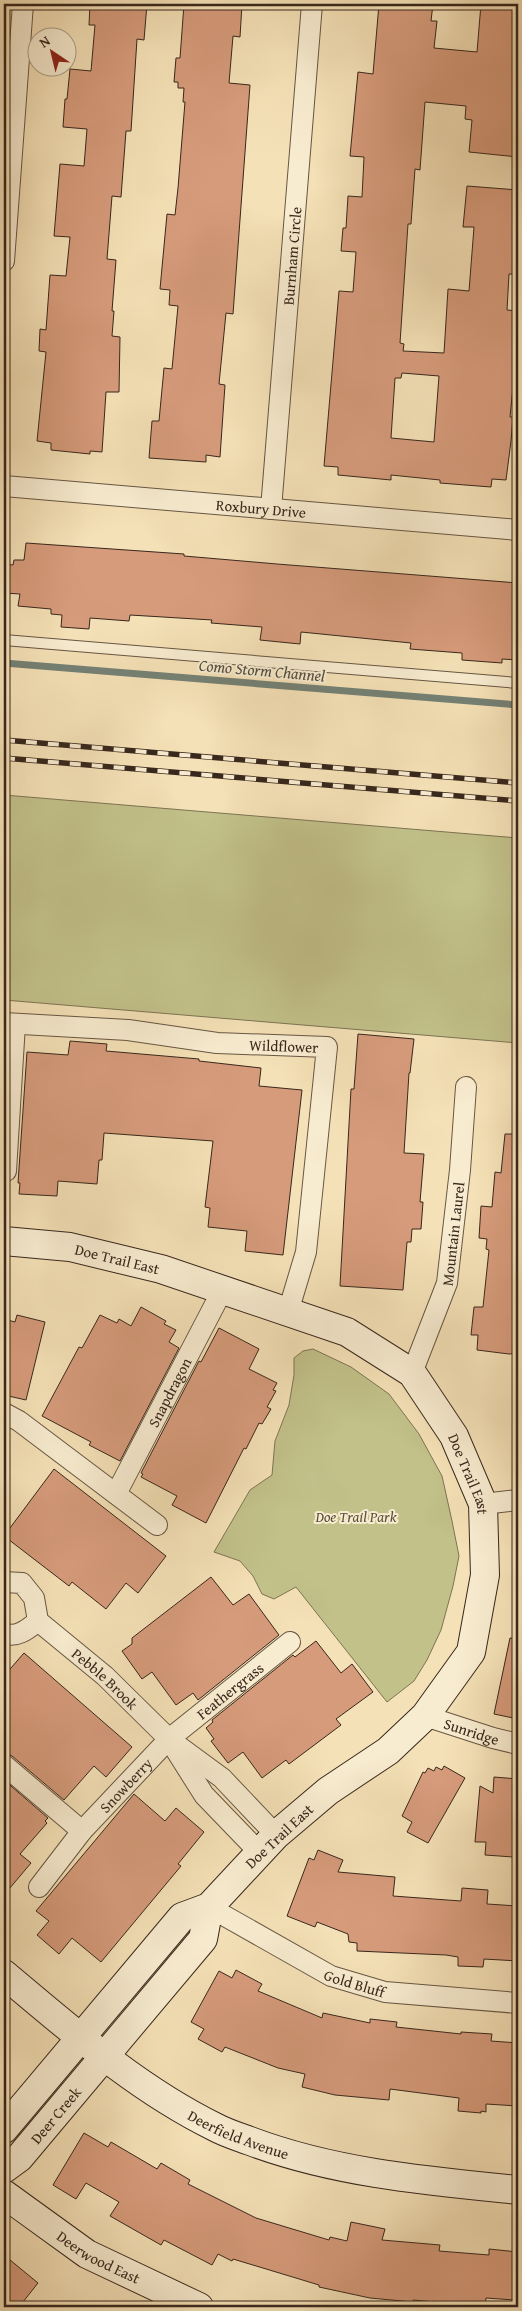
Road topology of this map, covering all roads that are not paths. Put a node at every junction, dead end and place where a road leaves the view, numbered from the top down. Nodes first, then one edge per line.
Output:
1 (23, 4) edge
2 (312, 4) edge
3 (4, 261) edge
4 (4, 486) edge
5 (271, 509) junction
6 (518, 530) edge
7 (4, 640) edge
8 (518, 683) edge
9 (9, 1023) edge
10 (466, 1087) dead end
11 (6, 1171) dead end
12 (4, 1241) edge
13 (223, 1289) junction
14 (288, 1312) junction
15 (412, 1374) junction
16 (4, 1413) edge
17 (116, 1494) junction
18 (518, 1500) edge
19 (483, 1504) junction
20 (157, 1526) dead end
21 (4, 1582) edge
22 (38, 1621) junction
23 (4, 1633) edge
24 (290, 1642) dead end
25 (426, 1716) junction
26 (169, 1739) junction
27 (518, 1744) edge
28 (4, 1765) edge
29 (82, 1832) junction
30 (268, 1844) junction
31 (39, 1887) dead end
32 (209, 1907) junction
33 (4, 1974) edge
34 (518, 2003) edge
35 (80, 2038) junction
36 (103, 2057) junction
37 (4, 2129) edge
38 (4, 2169) edge
39 (518, 2190) edge
40 (4, 2194) edge
41 (196, 2307) edge

1 - 3 street
2 - 5 street, Burnham Circle
4 - 5 street, Roxbury Drive
5 - 6 street, Roxbury Drive
7 - 8 lane
9 - 11 street
9 - 14 street, Wildflower
10 - 15 street, Mountain Laurel
12 - 13 street, Doe Trail East
13 - 14 street, Doe Trail East
13 - 17 street, Snapdragon
14 - 15 street, Doe Trail East
15 - 19 street, Doe Trail East
16 - 17 street
17 - 20 street
18 - 19 street
19 - 25 street, Doe Trail East
21 - 22 street
22 - 23 street
22 - 26 street, Pebble Brook
24 - 26 street, Feathergrass
25 - 27 street, Sunridge
25 - 30 street, Doe Trail East
26 - 29 street, Snowberry
26 - 30 street, Pebble Brook
28 - 29 street
29 - 31 street, Snowberry
30 - 32 street, Doe Trail East
32 - 34 street, Gold Bluff
32 - 35 street, Doe Trail East
32 - 36 street
33 - 35 street, Deerfield Avenue
35 - 36 street, Deerfield Avenue
35 - 37 street, Deer Creek
36 - 38 street, Deer Creek
36 - 39 street, Deerfield Avenue
40 - 41 street, Deerwood East

